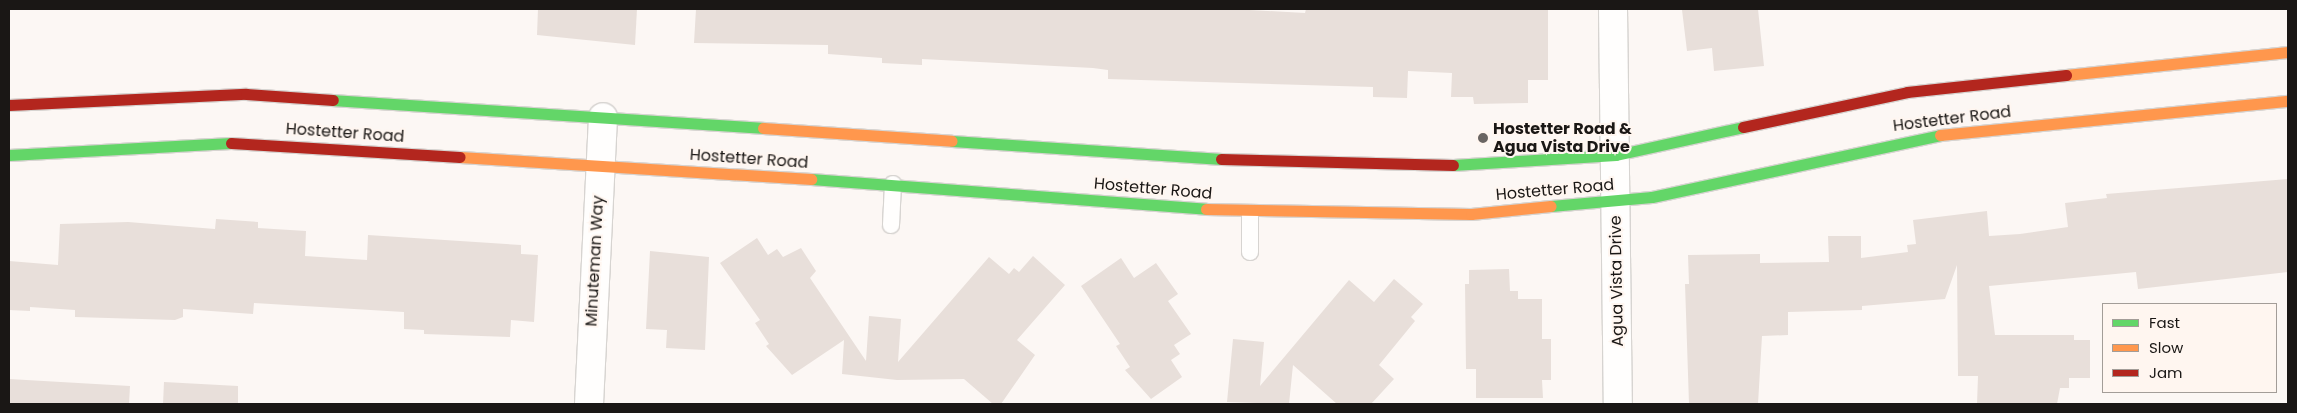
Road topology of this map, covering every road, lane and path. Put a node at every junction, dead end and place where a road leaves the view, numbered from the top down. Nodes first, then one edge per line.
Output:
1 (1613, 9) edge
2 (2288, 52) edge
3 (2288, 101) edge
4 (9, 105) edge
5 (603, 117) junction
6 (9, 155) edge
7 (1616, 156) junction
8 (600, 166) junction
9 (893, 184) junction
10 (1617, 202) junction
11 (1250, 213) junction
12 (891, 225) dead end
13 (1250, 252) dead end
14 (589, 404) edge
15 (1618, 404) edge

1 - 7 street, Agua Vista Drive
2 - 7 main road, Hostetter Road
3 - 10 main road, Hostetter Road
4 - 5 main road, Hostetter Road
5 - 7 main road, Hostetter Road
5 - 8 street, Minuteman Way
6 - 8 main road, Hostetter Road
7 - 10 street, Agua Vista Drive
8 - 9 main road, Hostetter Road
8 - 14 street, Minuteman Way
9 - 11 main road, Hostetter Road
9 - 12 lane
10 - 11 main road, Hostetter Road
10 - 15 street, Agua Vista Drive
11 - 13 lane

